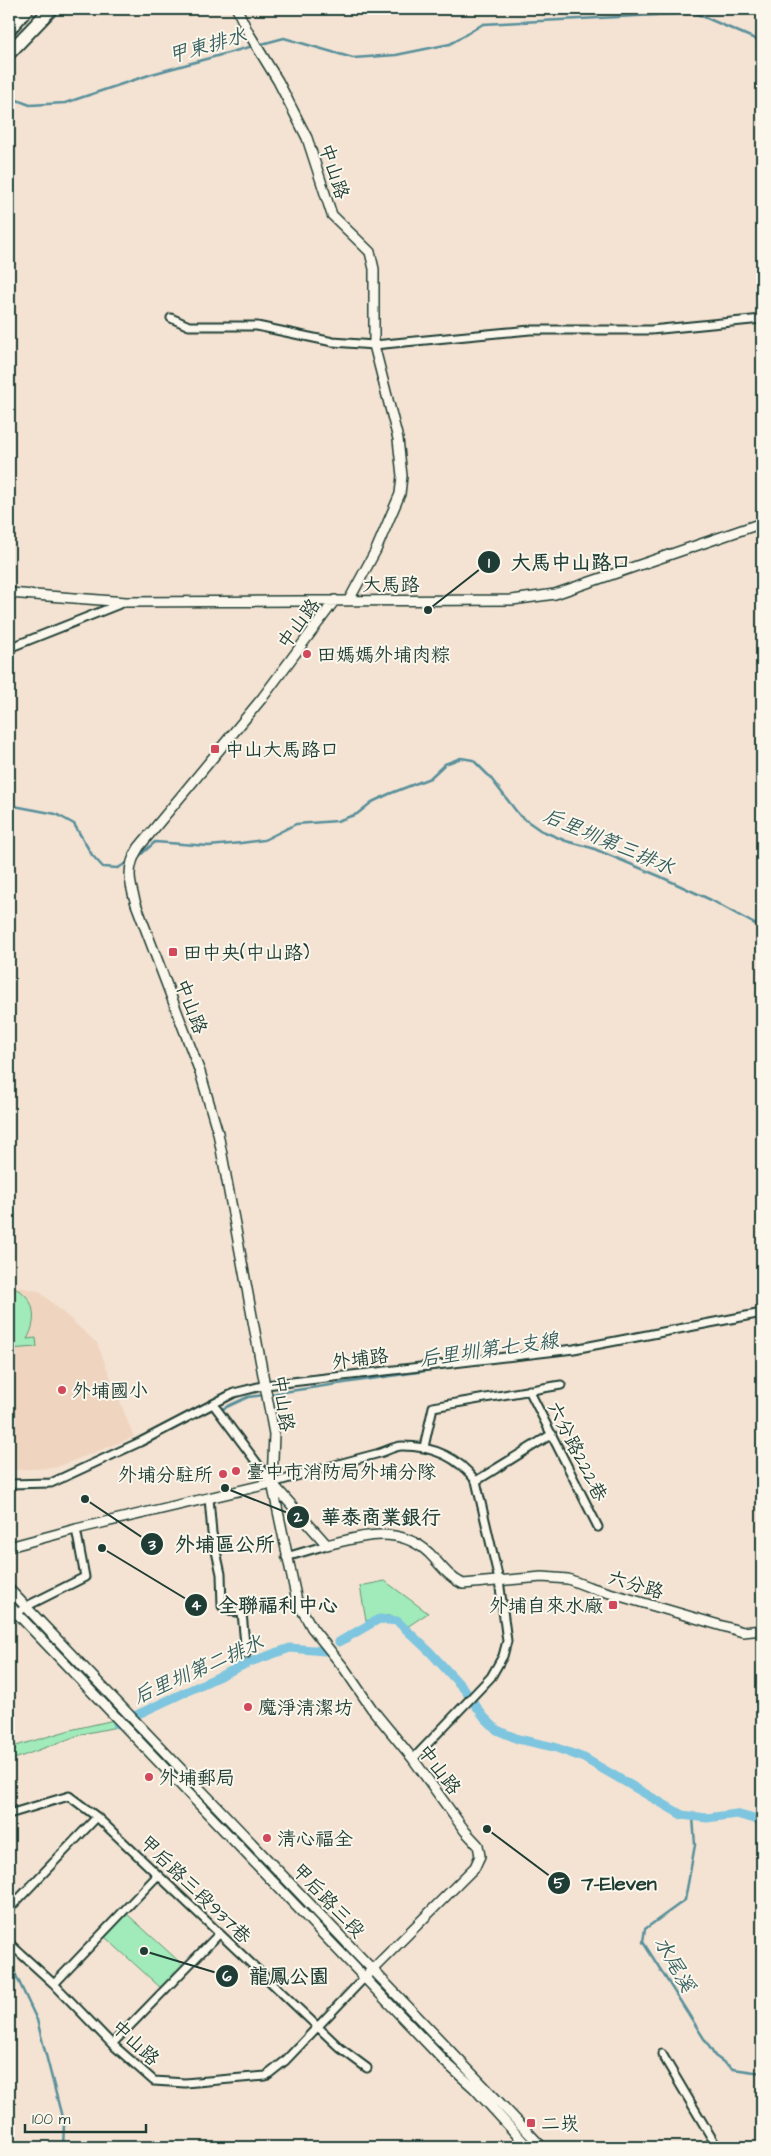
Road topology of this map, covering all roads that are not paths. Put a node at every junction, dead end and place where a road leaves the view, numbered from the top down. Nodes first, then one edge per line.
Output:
1 (28, 9) edge
2 (51, 9) edge
3 (237, 9) edge
4 (9, 29) edge
5 (9, 53) edge
6 (171, 318) dead end
7 (762, 319) edge
8 (374, 344) junction
9 (762, 523) edge
10 (9, 593) edge
11 (335, 600) junction
12 (349, 600) junction
13 (126, 602) junction
14 (9, 648) edge
15 (762, 1313) edge
16 (266, 1385) junction
17 (561, 1385) dead end
18 (529, 1390) junction
19 (213, 1404) junction
20 (552, 1434) junction
21 (424, 1448) junction
22 (476, 1481) junction
23 (272, 1483) junction
24 (9, 1484) edge
25 (209, 1498) junction
26 (598, 1527) dead end
27 (76, 1529) junction
28 (327, 1545) junction
29 (9, 1547) edge
30 (286, 1557) junction
31 (499, 1580) junction
32 (9, 1589) edge
33 (9, 1605) edge
34 (27, 1606) junction
35 (17, 1614) junction
36 (9, 1619) edge
37 (762, 1630) edge
38 (246, 1654) dead end
39 (413, 1760) junction
40 (9, 1814) edge
41 (97, 1818) junction
42 (158, 1875) junction
43 (9, 1909) edge
44 (219, 1934) junction
45 (9, 1943) edge
46 (372, 1970) junction
47 (365, 1977) junction
48 (54, 1984) junction
49 (317, 2026) junction
50 (112, 2044) junction
51 (662, 2054) dead end
52 (367, 2068) dead end
53 (528, 2147) edge
54 (542, 2147) edge
55 (716, 2147) edge

1 - 4 highway
2 - 5 highway
3 - 8 street, 中山路
6 - 8 street
7 - 8 street
8 - 12 street, 中山路
9 - 12 street, 大馬路
10 - 13 street, 大馬路
11 - 12 street, 大馬路
11 - 13 street, 大馬路
11 - 16 street, 中山路
13 - 14 street
15 - 16 street, 外埔路
16 - 19 street, 外埔路
16 - 23 street, 中山路
17 - 18 street
18 - 20 street, 六分路222巷
18 - 21 street
19 - 23 street
19 - 24 street, 外埔路
20 - 22 street
20 - 26 street, 六分路222巷
21 - 22 street
21 - 23 street
22 - 31 street
23 - 25 street
23 - 28 street
23 - 30 street, 中山路
25 - 27 street
25 - 38 street
27 - 29 street
27 - 34 street
28 - 30 street
28 - 31 street, 六分路
30 - 39 street, 中山路
31 - 37 street, 六分路
31 - 39 street
32 - 34 street, 甲后路三段
33 - 35 street, 甲后路三段
34 - 35 street
34 - 46 street, 甲后路三段
35 - 36 street
35 - 47 street, 甲后路三段
39 - 46 street, 中山路
40 - 41 street, 甲后路三段937巷
41 - 42 street, 甲后路三段937巷
41 - 43 street
42 - 44 street, 甲后路三段937巷
42 - 48 street
44 - 49 street, 甲后路三段937巷
44 - 50 street
45 - 48 street, 中山路
46 - 47 street, 中山路
46 - 54 street, 甲后路三段
47 - 49 street, 中山路
47 - 53 street, 甲后路三段
48 - 50 street, 中山路
49 - 50 street, 中山路
49 - 52 street, 甲后路三段937巷
51 - 55 street

